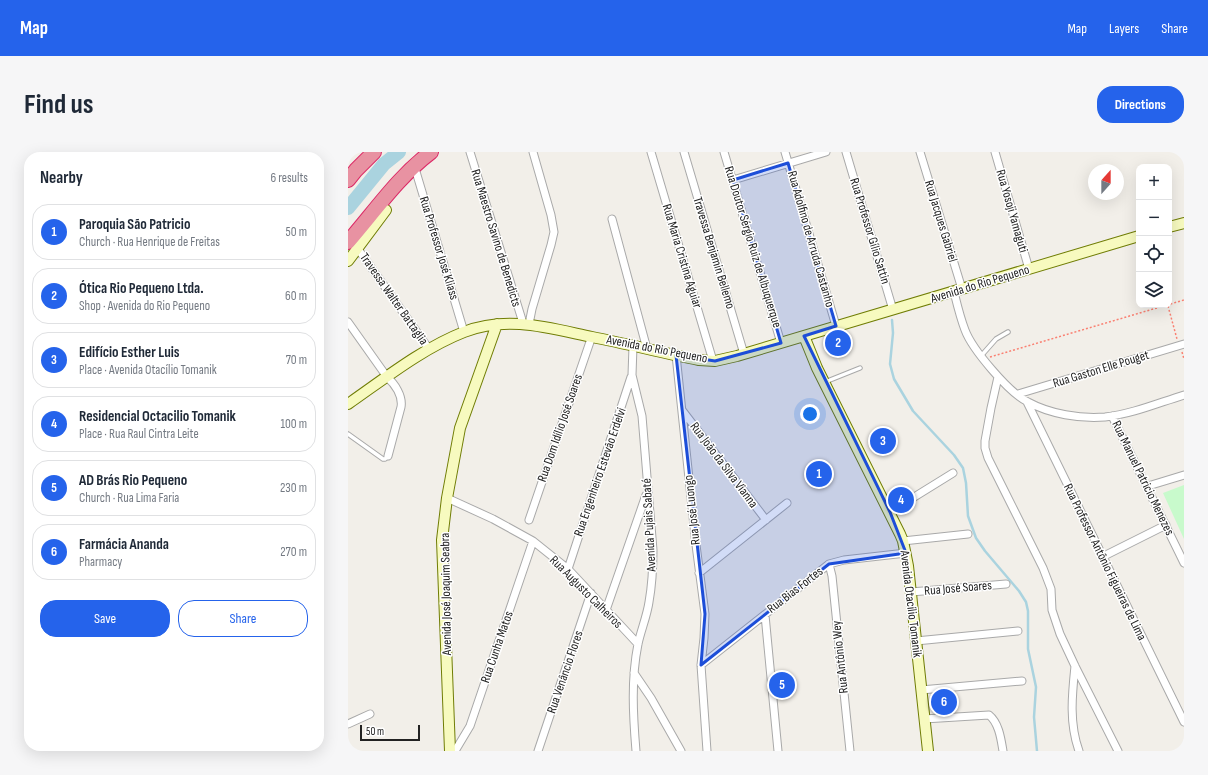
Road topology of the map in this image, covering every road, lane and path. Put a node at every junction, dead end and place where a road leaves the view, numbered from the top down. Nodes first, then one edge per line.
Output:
1 (374, 152) edge
2 (430, 152) edge
3 (470, 152) edge
4 (533, 152) edge
5 (651, 152) edge
6 (684, 152) edge
7 (724, 152) edge
8 (785, 152) edge
9 (826, 152) edge
10 (846, 152) edge
11 (920, 152) edge
12 (994, 152) edge
13 (788, 163) junction
14 (414, 165) junction
15 (348, 180) edge
16 (733, 180) junction
17 (395, 185) junction
18 (386, 210) joint
19 (612, 219) dead end
20 (1184, 223) edge
21 (1172, 227) edge
22 (1136, 237) edge
23 (353, 246) edge
24 (348, 261) edge
25 (1029, 269) junction
26 (958, 290) junction
27 (1184, 300) edge
28 (1172, 304) edge
29 (1157, 308) edge
30 (1169, 308) edge
31 (893, 310) junction
32 (348, 322) edge
33 (497, 324) junction
34 (526, 324) junction
35 (836, 326) junction
36 (464, 332) junction
37 (1008, 332) dead end
38 (592, 336) junction
39 (804, 336) junction
40 (781, 343) junction
41 (1182, 344) edge
42 (633, 346) junction
43 (429, 349) junction
44 (647, 349) junction
45 (744, 354) junction
46 (676, 355) junction
47 (982, 358) junction
48 (713, 361) junction
49 (860, 368) dead end
50 (632, 375) junction
51 (387, 377) junction
52 (998, 377) junction
53 (824, 382) junction
54 (1018, 394) junction
55 (1184, 395) edge
56 (1027, 402) junction
57 (348, 404) edge
58 (682, 410) junction
59 (1112, 416) junction
60 (348, 434) edge
61 (388, 456) joint
62 (953, 473) dead end
63 (1184, 475) edge
64 (1148, 486) junction
65 (648, 492) junction
66 (447, 498) junction
67 (787, 503) dead end
68 (890, 512) junction
69 (529, 520) dead end
70 (766, 520) junction
71 (1166, 525) junction
72 (968, 534) dead end
73 (533, 541) junction
74 (903, 541) junction
75 (906, 553) junction
76 (1102, 556) junction
77 (1184, 562) edge
78 (829, 564) junction
79 (568, 569) junction
80 (699, 573) junction
81 (1006, 584) dead end
82 (911, 592) junction
83 (591, 594) junction
84 (606, 610) junction
85 (765, 615) junction
86 (1018, 631) dead end
87 (916, 641) junction
88 (638, 644) junction
89 (701, 665) junction
90 (1075, 666) junction
91 (634, 673) junction
92 (1022, 681) dead end
93 (921, 690) junction
94 (370, 714) dead end
95 (924, 719) junction
96 (1184, 722) edge
97 (348, 724) edge
98 (450, 751) edge
99 (455, 751) edge
100 (538, 751) edge
101 (636, 751) edge
102 (681, 751) edge
103 (707, 751) edge
104 (778, 751) edge
105 (850, 751) edge
106 (928, 751) edge
107 (1003, 751) edge
108 (1079, 751) edge
109 (1118, 751) edge

1 - 15 highway
2 - 14 highway
3 - 34 street, Rua Maestro Savino de Benedicts
4 - 34 street
5 - 48 street, Rua Maria Cristina Aguiar
6 - 45 street, Travessa Benjamin Bellemo
7 - 16 street, Rua Doutor Sérgio Ruiz de Albuquerque
8 - 13 street, Rua Adolfino de Arruda Castanho
9 - 13 street
10 - 31 street, Rua Professor Gílio Sattin
11 - 26 street, Rua Jacques Gabriel
12 - 25 street, Rua Yosoji Yamaguti
13 - 16 street
13 - 35 street, Rua Adolfino de Arruda Castanho
14 - 17 highway
14 - 36 street, Rua Professor José Kliass
16 - 40 street, Rua Doutor Sérgio Ruiz de Albuquerque
17 - 18 highway
17 - 23 highway
18 - 23 main road
19 - 44 street
20 - 21 main road
22 - 25 main road, Avenida do Rio Pequeno
23 - 24 main road
23 - 43 street, Travessa Walter Battaglia
25 - 26 main road, Avenida do Rio Pequeno
26 - 31 main road, Avenida do Rio Pequeno
26 - 47 street, Rua Jacques Gabriel
27 - 28 path
29 - 47 path
30 - 41 path
31 - 35 main road, Avenida do Rio Pequeno
32 - 51 street
33 - 34 main road, Avenida do Rio Pequeno
33 - 36 main road, Avenida do Rio Pequeno
33 - 66 main road, Avenida José Joaquim Seabra
34 - 38 main road, Avenida do Rio Pequeno
35 - 39 main road, Avenida do Rio Pequeno
36 - 43 main road, Avenida do Rio Pequeno
37 - 47 lane
38 - 42 main road, Avenida do Rio Pequeno
38 - 69 street, Rua Dom Idílio José Soares
39 - 40 main road, Avenida do Rio Pequeno
39 - 53 main road, Avenida Otacílio Tomanik
40 - 45 main road, Avenida do Rio Pequeno
41 - 54 street, Rua Gaston Elle Pouget
42 - 44 main road, Avenida do Rio Pequeno
42 - 50 street, Avenida Pujais Sabaté
43 - 51 main road, Avenida do Rio Pequeno
44 - 46 main road, Avenida do Rio Pequeno
45 - 48 main road, Avenida do Rio Pequeno
46 - 48 main road, Avenida do Rio Pequeno
46 - 58 street, Rua José Luongo
47 - 52 street, Rua Jacques Gabriel
49 - 53 lane
50 - 65 street, Avenida Pujais Sabaté
50 - 79 street, Rua Engenheiro Estevão Erdelvi
51 - 57 main road, Avenida do Rio Pequeno
51 - 61 street
52 - 54 street, Rua Jacques Gabriel
52 - 90 street
53 - 68 main road, Avenida Otacílio Tomanik
54 - 56 street, Rua Jacques Gabriel
55 - 59 street
56 - 59 street
56 - 76 street, Rua Professor Antônio Figueiras de Lima
58 - 70 street, Rua João da Silva Vianna
58 - 80 street, Rua José Luongo
59 - 64 street, Rua Manuel Patricio Menezes
60 - 61 lane
62 - 68 street
63 - 64 street
64 - 71 street, Rua Manuel Patricio Menezes
65 - 84 street
65 - 88 street, Avenida Pujais Sabaté
66 - 73 street, Rua Augusto Calheiros
66 - 98 main road, Avenida José Joaquim Seabra
67 - 70 street
68 - 74 main road, Avenida Otacílio Tomanik
70 - 80 street
71 - 76 street
71 - 77 street, Rua Manuel Patricio Menezes
72 - 74 street
73 - 79 street, Rua Augusto Calheiros
73 - 99 street, Rua Cunha Matos
74 - 75 main road, Avenida Otacílio Tomanik
75 - 78 street, Rua Bias Fortes
75 - 82 main road, Avenida Otacílio Tomanik
76 - 96 street, Rua Professor Antônio Figueiras de Lima
78 - 85 street, Rua Bias Fortes
78 - 105 street, Rua Antônio Wey
79 - 83 street, Rua Augusto Calheiros
80 - 89 street, Rua José Luongo
81 - 82 street, Rua José Soares
82 - 87 main road, Avenida Otacílio Tomanik
83 - 84 street, Rua Augusto Calheiros
83 - 100 street, Rua Venâncio Flores
84 - 88 street, Rua Augusto Calheiros
85 - 89 street, Rua Bias Fortes
85 - 104 street
86 - 87 street
87 - 93 main road, Avenida Otacílio Tomanik
88 - 91 street, Avenida Pujais Sabaté
89 - 103 street, Rua José Luongo
90 - 108 street
90 - 109 street
91 - 101 street, Avenida Pujais Sabaté
91 - 102 street
92 - 93 street
93 - 95 main road, Avenida Otacílio Tomanik
94 - 97 street
95 - 106 main road, Avenida Otacílio Tomanik
95 - 107 street

